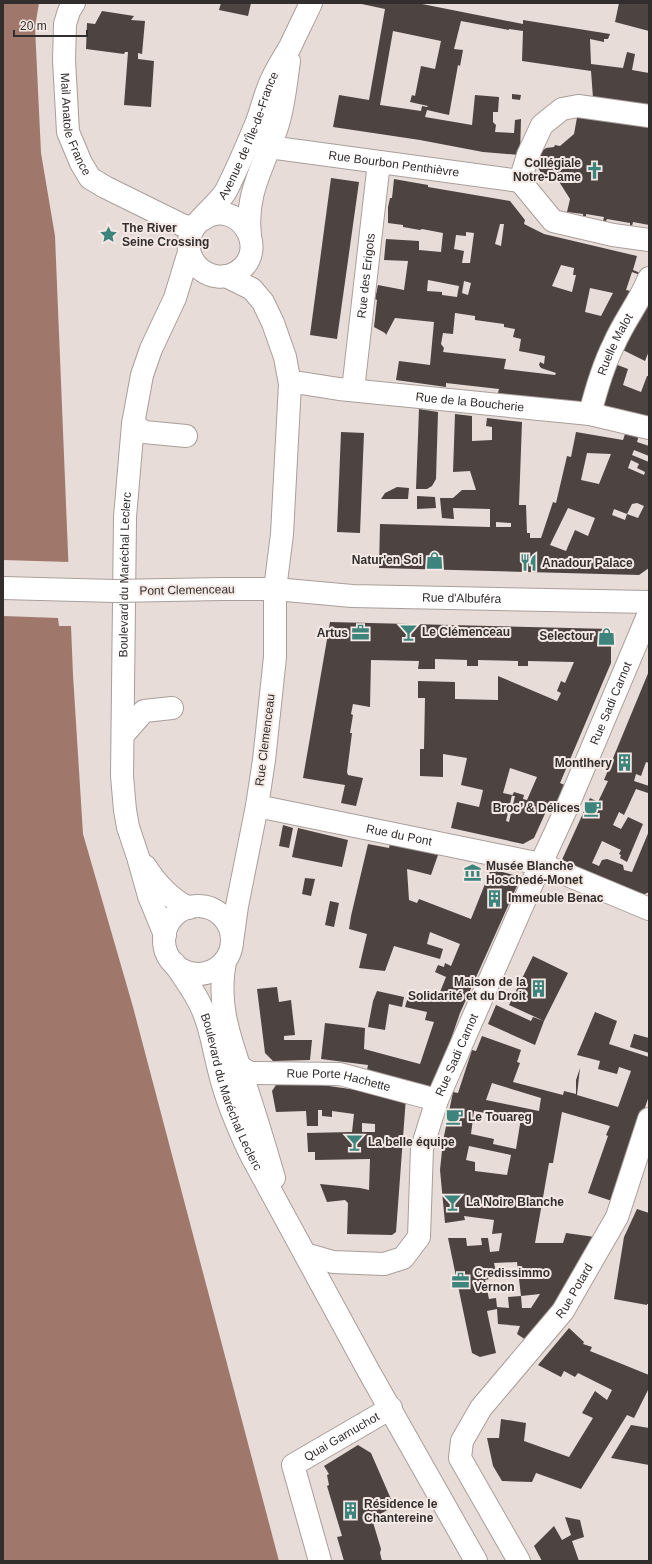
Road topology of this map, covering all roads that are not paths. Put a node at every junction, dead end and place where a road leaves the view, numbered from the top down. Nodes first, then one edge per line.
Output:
1 (74, 3) edge
2 (311, 3) edge
3 (290, 46) junction
4 (649, 116) edge
5 (269, 147) junction
6 (379, 162) junction
7 (520, 181) junction
8 (198, 224) junction
9 (649, 240) edge
10 (250, 243) junction
11 (189, 252) junction
12 (220, 276) junction
13 (649, 278) edge
14 (175, 298) junction
15 (261, 298) junction
16 (290, 384) junction
17 (353, 390) junction
18 (590, 414) junction
19 (133, 424) junction
20 (649, 428) edge
21 (186, 436) dead end
22 (3, 588) edge
23 (275, 588) junction
24 (649, 602) edge
25 (649, 613) edge
26 (172, 708) dead end
27 (122, 735) junction
28 (257, 806) junction
29 (138, 857) junction
30 (541, 864) junction
31 (241, 889) junction
32 (189, 908) junction
33 (649, 909) edge
34 (214, 911) junction
35 (165, 935) junction
36 (229, 951) junction
37 (174, 964) junction
38 (240, 1067) junction
39 (437, 1100) junction
40 (649, 1119) edge
41 (288, 1221) junction
42 (305, 1254) junction
43 (390, 1408) junction
44 (320, 1561) edge
45 (476, 1561) edge
46 (519, 1561) edge

1 - 8 street, Mail Anatole France
2 - 3 street, Avenue de l'Île-de-France
3 - 5 street, Avenue de l'Île-de-France
3 - 8 street, Avenue de l'Île-de-France
4 - 7 street
5 - 6 street, Rue Bourbon Penthièvre
5 - 10 street, Avenue de l'Île-de-France
6 - 7 street, Rue Bourbon Penthièvre
6 - 17 street, Rue des Erigots
7 - 9 street
8 - 10 street
8 - 11 street
10 - 12 street
10 - 15 street, Avenue de l'Île-de-France
11 - 12 street
11 - 14 street, Boulevard du Maréchal Leclerc
12 - 14 street
12 - 15 street
13 - 18 street, Ruelle Malot
14 - 19 street, Boulevard du Maréchal Leclerc
15 - 16 street, Rue Clemenceau
16 - 17 street, Rue de la Boucherie
16 - 23 street, Rue Clemenceau
17 - 18 street, Rue de la Boucherie
18 - 20 street, Rue de la Boucherie
19 - 21 street
19 - 27 street, Boulevard du Maréchal Leclerc
22 - 23 street, Pont Clemenceau, bridge
23 - 24 street, Rue d'Albuféra
23 - 28 street, Rue Clemenceau
25 - 30 street, Rue Sadi Carnot
26 - 27 street
27 - 29 street, Boulevard du Maréchal Leclerc
28 - 30 street, Rue du Pont
28 - 31 street, Rue Clemenceau
29 - 32 street, Boulevard du Maréchal Leclerc
29 - 35 street, Boulevard du Maréchal Leclerc
30 - 33 street, Rue du Pont
30 - 39 street, Rue Sadi Carnot
31 - 34 street
31 - 36 street, Rue Clemenceau
32 - 34 street
32 - 35 street
34 - 36 street
35 - 37 street
36 - 37 street
36 - 38 street, Boulevard du Maréchal Leclerc
37 - 41 street, Boulevard du Maréchal Leclerc
38 - 39 street, Rue Porte Hachette
38 - 41 street, Boulevard du Maréchal Leclerc
39 - 42 street, Rue Sadi Carnot
40 - 46 street, Rue Potard
41 - 42 street, Boulevard du Maréchal Leclerc
42 - 43 street, Boulevard du Maréchal Leclerc
43 - 44 street, Quai Garnuchot
43 - 45 street, Boulevard du Maréchal Leclerc

